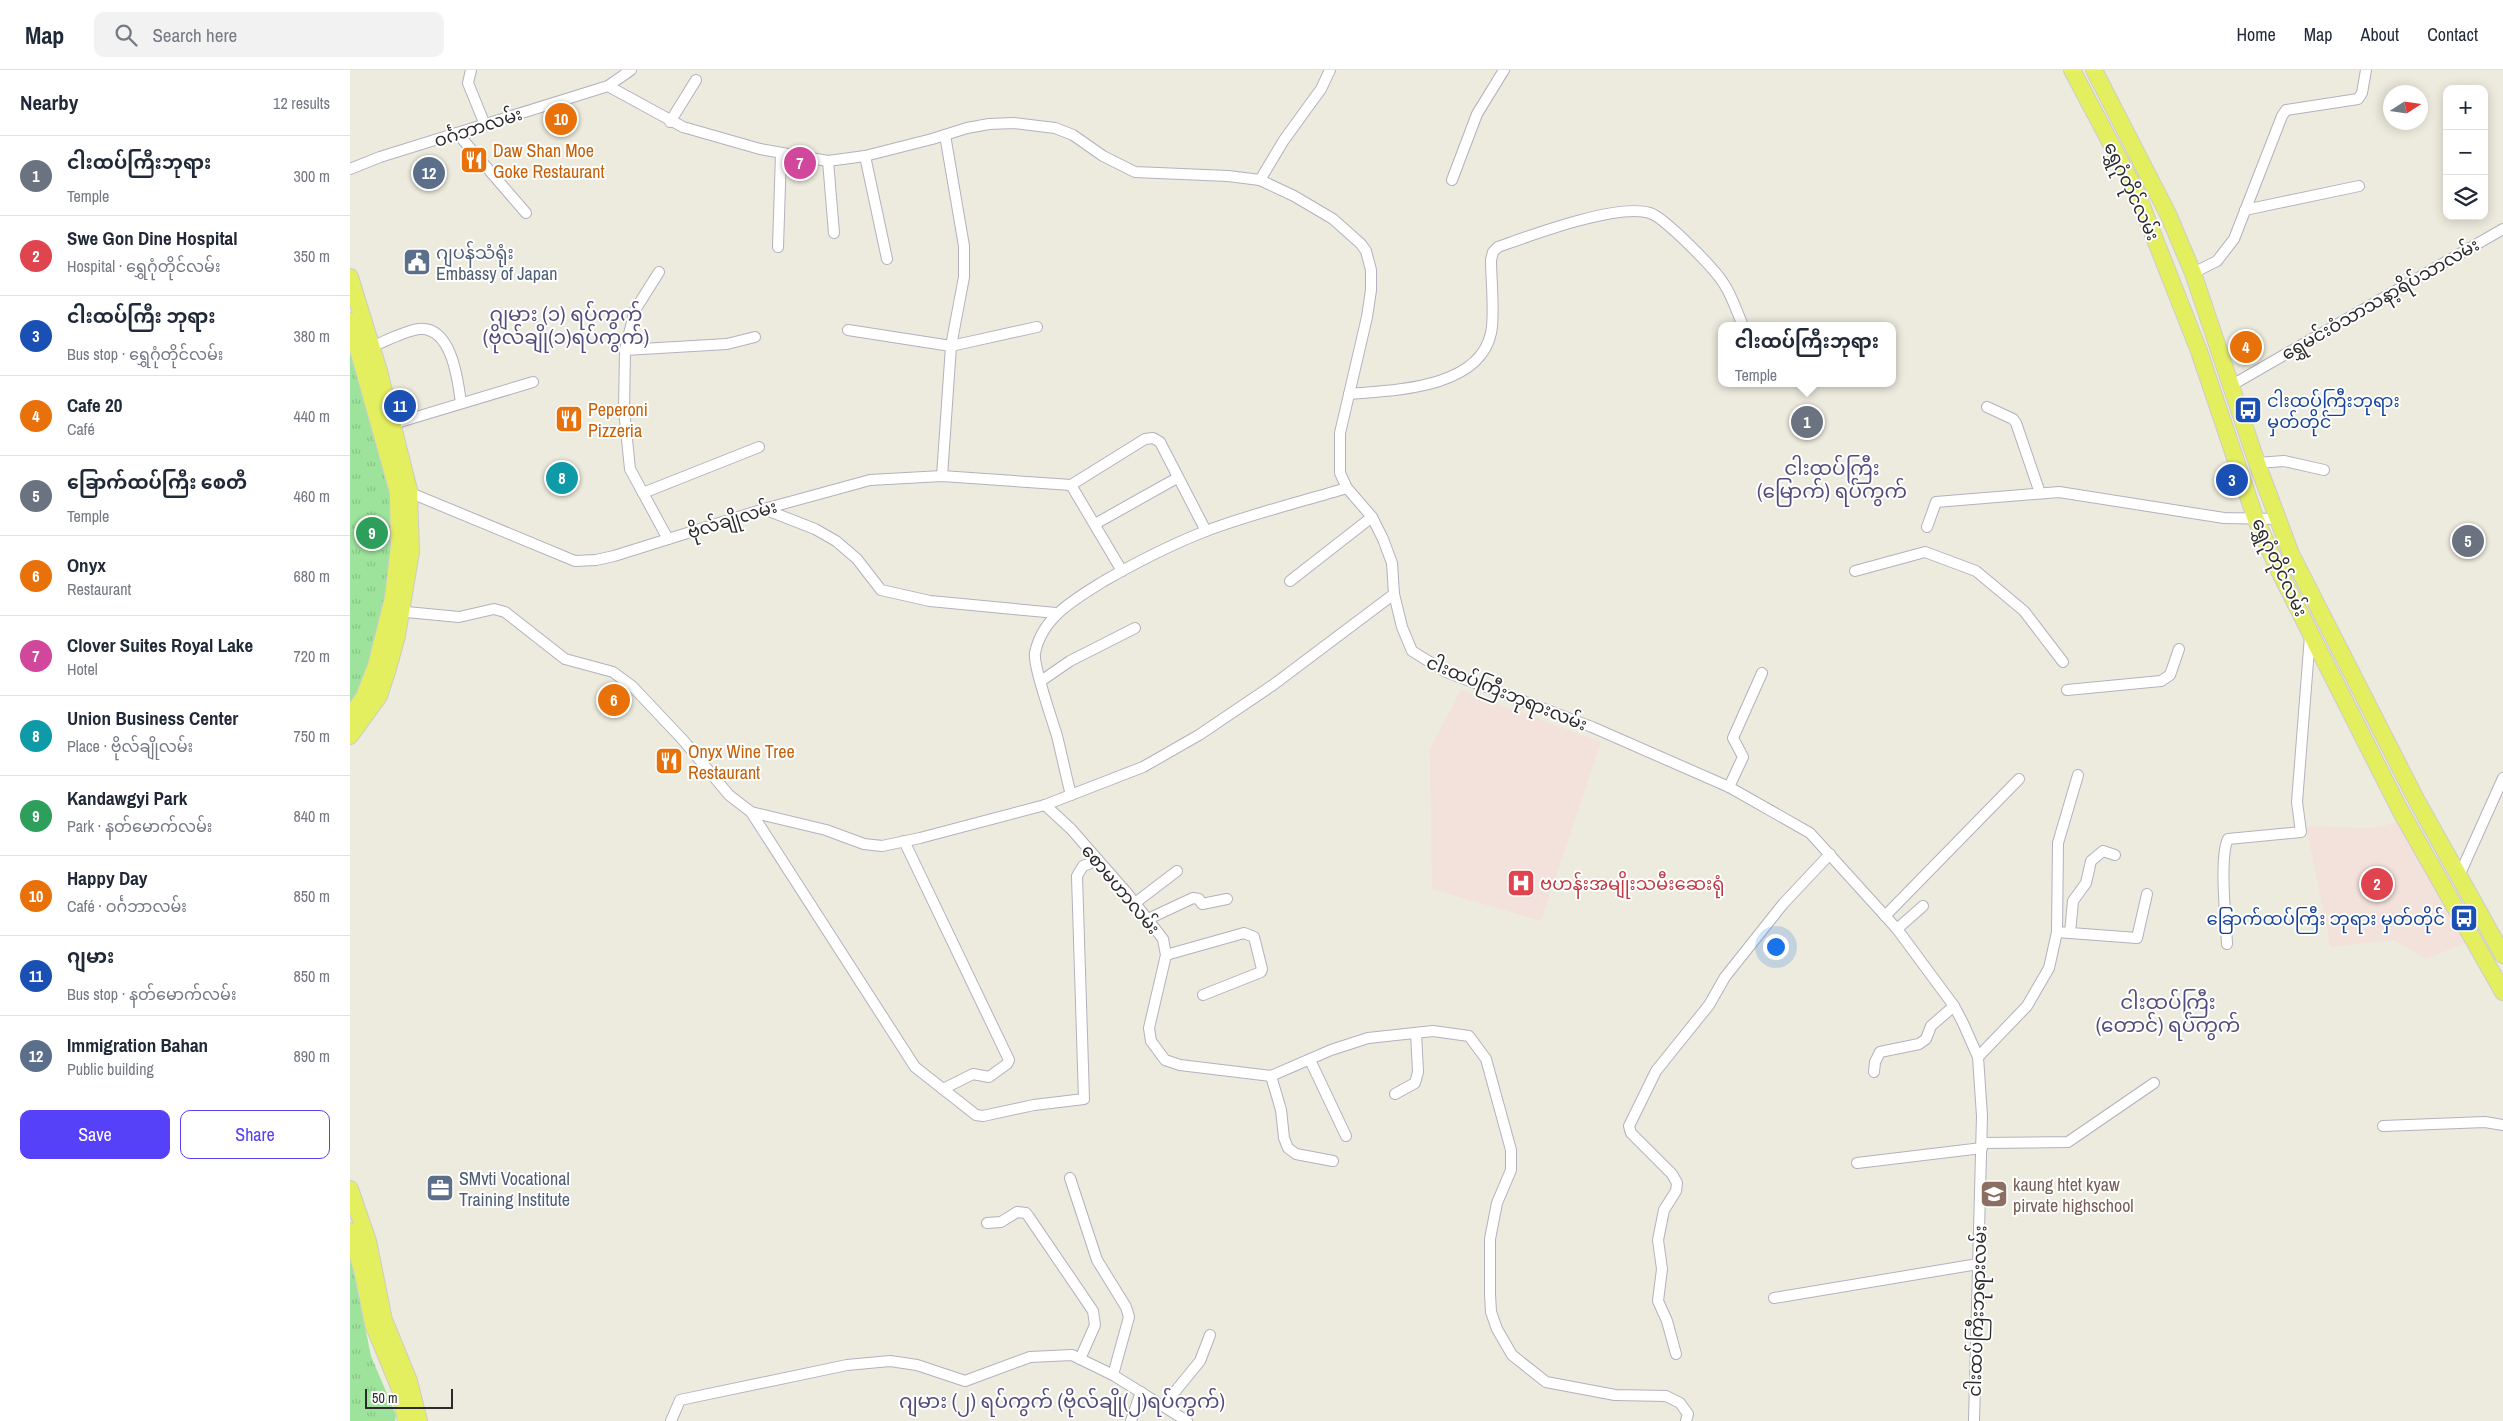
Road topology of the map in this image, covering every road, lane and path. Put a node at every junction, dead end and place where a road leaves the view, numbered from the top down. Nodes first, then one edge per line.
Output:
1 (471, 70) edge
2 (631, 70) edge
3 (1330, 70) edge
4 (1504, 70) edge
5 (2072, 70) edge
6 (2094, 70) edge
7 (2366, 70) edge
8 (696, 80) dead end
9 (608, 86) junction
10 (670, 122) junction
11 (485, 125) junction
12 (457, 133) junction
13 (945, 134) junction
14 (781, 154) junction
15 (865, 156) junction
16 (828, 161) junction
17 (350, 169) edge
18 (1260, 180) junction
19 (1452, 180) dead end
20 (2359, 186) dead end
21 (2246, 210) junction
22 (526, 213) dead end
23 (2503, 229) edge
24 (834, 233) dead end
25 (778, 247) dead end
26 (888, 259) dead end
27 (660, 272) dead end
28 (2193, 273) junction
29 (350, 277) edge
30 (354, 320) edge
31 (1741, 322) edge
32 (1037, 327) dead end
33 (848, 330) dead end
34 (756, 337) dead end
35 (951, 346) junction
36 (372, 347) junction
37 (625, 350) junction
38 (533, 382) dead end
39 (2232, 385) junction
40 (1349, 394) junction
41 (461, 403) junction
42 (1987, 407) dead end
43 (393, 424) junction
44 (391, 443) junction
45 (759, 448) dead end
46 (2257, 463) junction
47 (2324, 470) dead end
48 (942, 476) junction
49 (1177, 478) junction
50 (1071, 485) junction
51 (1347, 488) junction
52 (404, 491) junction
53 (643, 492) junction
54 (2040, 492) junction
55 (764, 509) junction
56 (1372, 517) junction
57 (2278, 519) junction
58 (2256, 520) junction
59 (1095, 524) junction
60 (1927, 527) dead end
61 (1206, 531) junction
62 (668, 539) junction
63 (1122, 571) junction
64 (1855, 571) dead end
65 (1290, 581) dead end
66 (1394, 594) junction
67 (396, 611) junction
68 (1056, 614) junction
69 (1135, 628) dead end
70 (2311, 631) junction
71 (2178, 649) dead end
72 (2063, 662) dead end
73 (1762, 672) dead end
74 (1041, 681) junction
75 (2067, 690) dead end
76 (350, 717) edge
77 (350, 736) edge
78 (2078, 775) dead end
79 (2503, 778) edge
80 (2019, 779) dead end
81 (1729, 787) junction
82 (1071, 795) junction
83 (1045, 805) junction
84 (751, 812) junction
85 (904, 841) junction
86 (1830, 854) junction
87 (2116, 855) dead end
88 (1098, 860) junction
89 (1177, 871) dead end
90 (2459, 876) junction
91 (2147, 894) dead end
92 (1227, 898) dead end
93 (1135, 903) junction
94 (1923, 906) dead end
95 (1885, 916) junction
96 (1148, 919) junction
97 (1897, 929) junction
98 (2057, 932) junction
99 (2070, 933) junction
100 (2227, 944) dead end
101 (2503, 953) edge
102 (1166, 955) junction
103 (2487, 963) junction
104 (2503, 990) edge
105 (1204, 995) dead end
106 (1954, 1006) junction
107 (1416, 1033) junction
108 (1978, 1057) junction
109 (1310, 1060) junction
110 (1874, 1072) dead end
111 (1271, 1076) junction
112 (2154, 1083) dead end
113 (944, 1089) junction
114 (1395, 1094) dead end
115 (2503, 1125) edge
116 (2383, 1126) dead end
117 (1346, 1136) dead end
118 (1982, 1146) junction
119 (1333, 1161) dead end
120 (1857, 1163) dead end
121 (1070, 1178) dead end
122 (350, 1189) edge
123 (987, 1223) dead end
124 (350, 1231) edge
125 (1978, 1264) junction
126 (1774, 1298) dead end
127 (1210, 1335) dead end
128 (1676, 1354) dead end
129 (1080, 1359) junction
130 (1113, 1375) junction
131 (1141, 1392) junction
132 (1164, 1405) junction
133 (406, 1421) edge
134 (419, 1421) edge
135 (671, 1421) edge
136 (1131, 1421) edge
137 (1187, 1421) edge
138 (1686, 1421) edge
139 (1974, 1421) edge

1 - 11 street
2 - 9 street, ဝင်္ဂဘာလမ်း
3 - 18 street
4 - 19 street
5 - 58 main road, ရွှေဂုံတိုင်လမ်း
6 - 28 main road, ရွှေဂုံတိုင်လမ်း
7 - 21 street
8 - 10 street
9 - 10 street, ငါးထပ်ကြီးဘုရားလမ်း
9 - 11 street, ဝင်္ဂဘာလမ်း
10 - 14 street, ငါးထပ်ကြီးဘုရားလမ်း
11 - 12 street, ဝင်္ဂဘာလမ်း
12 - 17 street, ဝင်္ဂဘာလမ်း
12 - 22 street
13 - 15 street, ငါးထပ်ကြီးဘုရားလမ်း
13 - 18 street, ငါးထပ်ကြီးဘုရားလမ်း
13 - 35 street
14 - 16 street, ငါးထပ်ကြီးဘုရားလမ်း
14 - 25 street
15 - 16 street, ငါးထပ်ကြီးဘုရားလမ်း
15 - 26 street
16 - 24 street
18 - 40 street, ငါးထပ်ကြီးဘုရားလမ်း
20 - 21 street
21 - 28 street
23 - 39 street, ရွှေမင်းဝံသာသနာ့ရိပ်သာလမ်း
27 - 37 street
28 - 39 main road, ရွှေဂုံတိုင်လမ်း
29 - 30 main road
30 - 36 main road
30 - 44 main road
31 - 40 street
32 - 35 street
33 - 35 street
34 - 37 street
35 - 48 street
36 - 41 street
36 - 43 main road
37 - 53 street
38 - 41 street
39 - 46 main road, ရွှေဂုံတိုင်လမ်း
40 - 51 street, ငါးထပ်ကြီးဘုရားလမ်း
41 - 43 street
42 - 54 street
43 - 44 main road
44 - 52 main road
45 - 53 street
46 - 47 street
46 - 57 main road, ရွှေဂုံတိုင်လမ်း
48 - 50 street, ဗိုလ်ချိုလမ်း
48 - 55 street, ဗိုလ်ချိုလမ်း
49 - 50 street
49 - 59 street
49 - 61 street
50 - 59 street
51 - 56 street, ငါးထပ်ကြီးဘုရားလမ်း
51 - 61 street
52 - 62 street, ဗိုလ်ချိုလမ်း
52 - 67 main road
53 - 62 street
54 - 58 street
54 - 60 street
55 - 62 street, ဗိုလ်ချိုလမ်း
55 - 68 street
56 - 65 street
56 - 66 street, ငါးထပ်ကြီးဘုရားလမ်း
57 - 58 street
57 - 90 main road, ရွှေဂုံတိုင်လမ်း
58 - 70 main road, ရွှေဂုံတိုင်လမ်း
59 - 63 street
61 - 63 street
63 - 68 street
64 - 72 street
66 - 81 street, ငါးထပ်ကြီးဘုရားလမ်း
66 - 82 street
67 - 76 main road
67 - 77 main road
67 - 84 street
68 - 74 street
69 - 74 street
70 - 100 street
70 - 103 main road, ရွှေဂုံတိုင်လမ်း
71 - 75 street
73 - 81 street
74 - 82 street
78 - 98 street
79 - 90 street
80 - 95 street
81 - 86 street, ငါးထပ်ကြီးဘုရားလမ်း
82 - 83 street
83 - 85 street
83 - 88 street, စောမဟာလမ်း
84 - 85 street
84 - 113 street
85 - 113 street
86 - 95 street, ငါးထပ်ကြီးဘုရားလမ်း
86 - 128 street
87 - 99 street
88 - 93 street, စောမဟာလမ်း
88 - 113 street
89 - 93 street
90 - 101 main road, ရွှေဂုံတိုင်လမ်း
91 - 99 street
92 - 96 street
93 - 96 street, စောမဟာလမ်း
94 - 97 street
95 - 97 street, ငါးထပ်ကြီးဘုရားလမ်း
96 - 102 street, စောမဟာလမ်း
97 - 106 street, ငါးထပ်ကြီးဘုရားလမ်း
98 - 99 street
98 - 108 street
101 - 103 main road
102 - 105 street
102 - 111 street, စောမဟာလမ်း
103 - 104 main road, ရွှေဂုံတိုင်လမ်း
106 - 108 street, ငါးထပ်ကြီးဘုရားလမ်း
106 - 110 street
107 - 109 street, စောမဟာလမ်း
107 - 114 street
107 - 138 street, စောမဟာလမ်း
108 - 118 street, ငါးထပ်ကြီးဘုရားလမ်း
109 - 111 street, စောမဟာလမ်း
109 - 117 street
111 - 119 street
112 - 118 street
115 - 116 street
118 - 120 street
118 - 125 street, ငါးထပ်ကြီးဘုရားလမ်း
121 - 130 street
122 - 134 main road
123 - 129 street
124 - 133 main road
125 - 126 street
125 - 139 street, ငါးထပ်ကြီးဘုရားလမ်း
127 - 132 street
129 - 130 street
129 - 135 street
130 - 131 street
131 - 132 street
131 - 136 street
132 - 137 street

